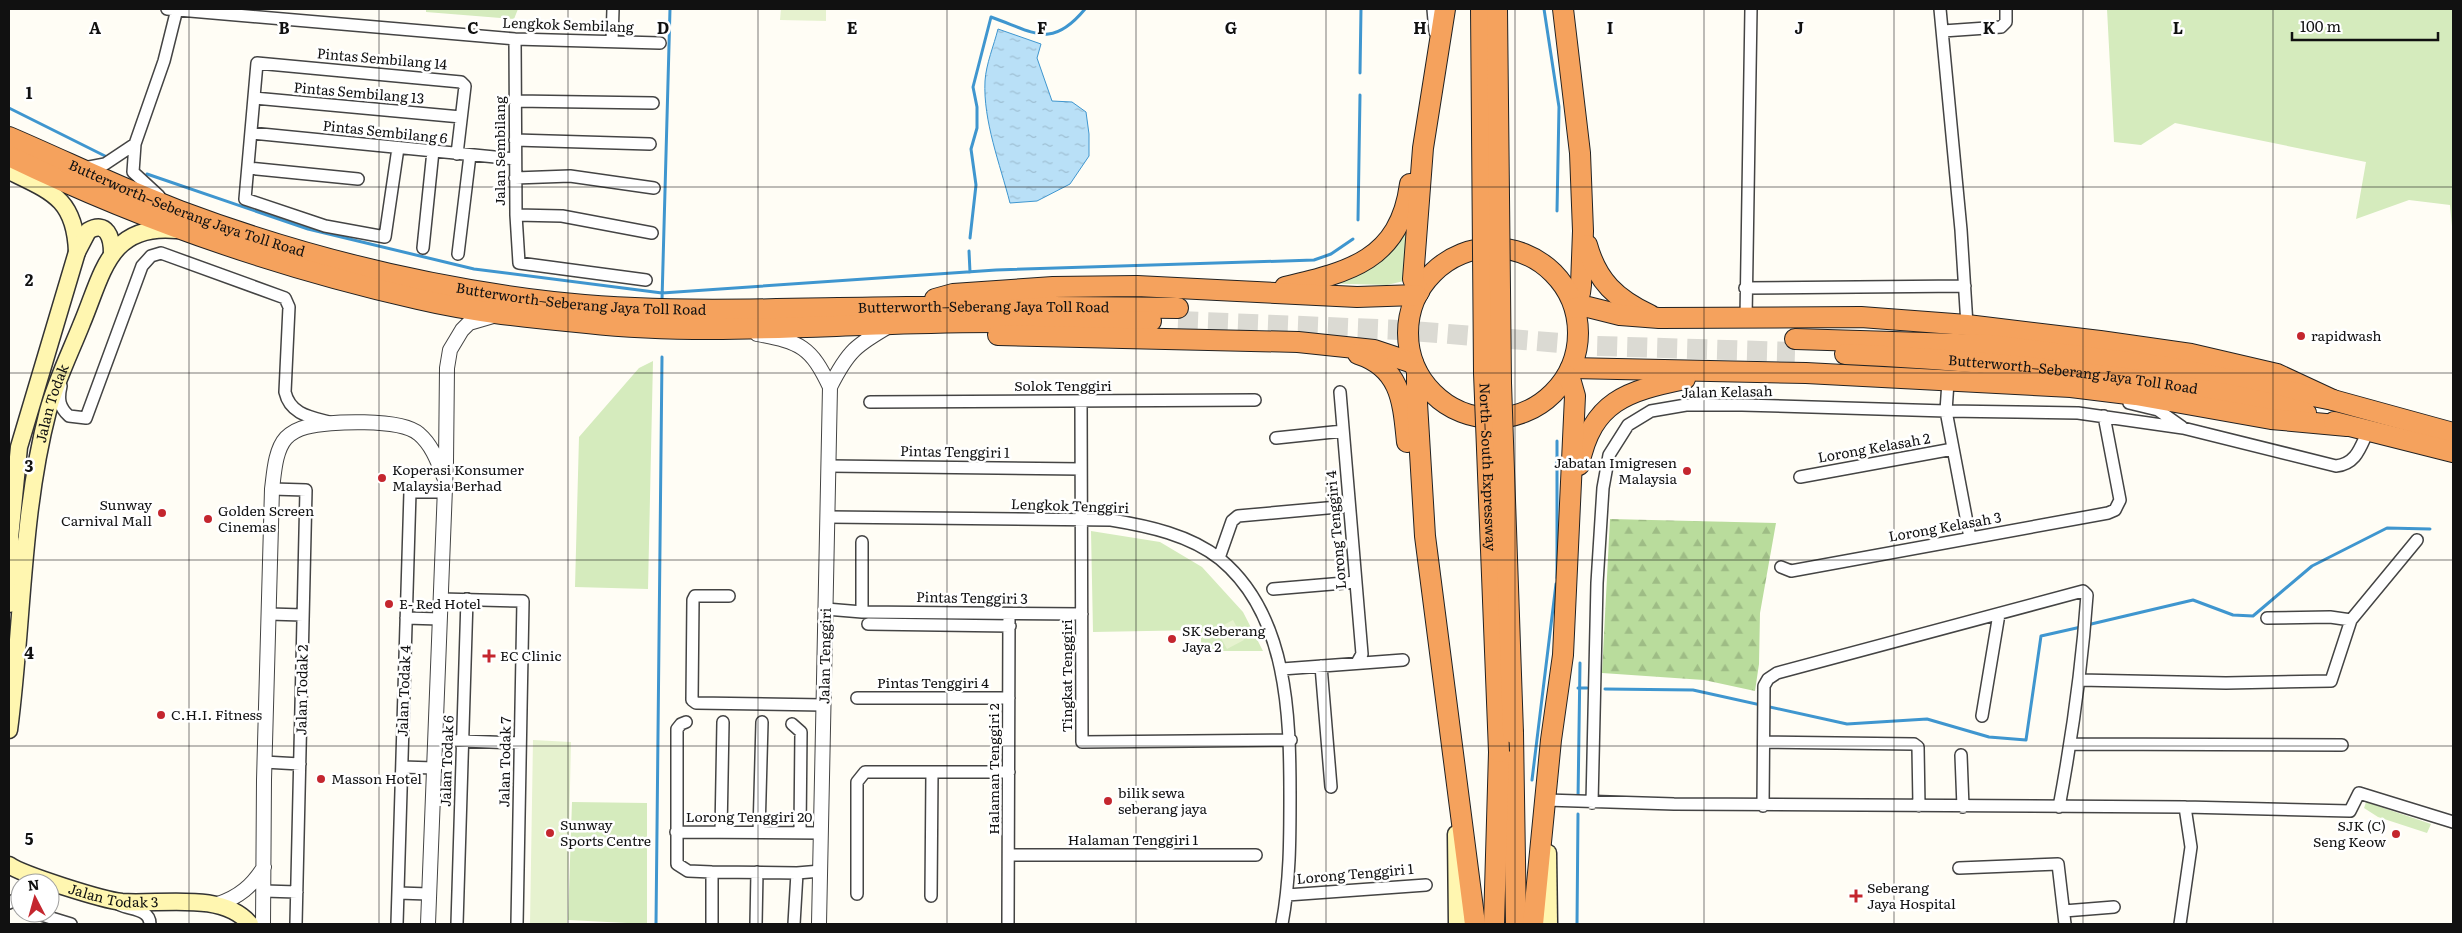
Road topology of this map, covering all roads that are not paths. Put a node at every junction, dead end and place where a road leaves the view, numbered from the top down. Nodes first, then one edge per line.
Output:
1 (613, 9) edge
2 (1433, 9) edge
3 (1445, 9) edge
4 (1481, 9) edge
5 (1497, 9) edge
6 (1563, 9) edge
7 (1750, 9) edge
8 (1940, 9) edge
9 (2006, 9) edge
10 (173, 10) edge
11 (1943, 31) junction
12 (515, 39) junction
13 (612, 41) junction
14 (660, 43) dead end
15 (1438, 51) junction
16 (254, 98) junction
17 (515, 101) junction
18 (653, 103) dead end
19 (461, 117) junction
20 (251, 134) junction
21 (9, 136) edge
22 (515, 140) junction
23 (135, 144) junction
24 (650, 144) dead end
25 (398, 148) junction
26 (1423, 148) junction
27 (433, 151) junction
28 (457, 154) junction
29 (470, 155) junction
30 (9, 156) edge
31 (516, 159) junction
32 (82, 168) junction
33 (248, 168) junction
34 (9, 171) edge
35 (515, 178) junction
36 (358, 179) dead end
37 (654, 188) dead end
38 (178, 210) junction
39 (516, 215) junction
40 (184, 231) junction
41 (1583, 231) junction
42 (652, 233) dead end
43 (423, 248) dead end
44 (77, 252) junction
45 (112, 253) junction
46 (458, 254) dead end
47 (646, 280) dead end
48 (1965, 286) junction
49 (1745, 288) junction
50 (1260, 292) junction
51 (1418, 294) junction
52 (1574, 305) junction
53 (508, 314) junction
54 (1178, 314) tunnel mouth
55 (904, 318) junction
56 (1659, 318) junction
57 (1746, 318) junction
58 (1967, 325) junction
59 (727, 328) junction
60 (1334, 347) junction
61 (1415, 368) junction
62 (64, 370) junction
63 (1713, 371) junction
64 (1569, 372) junction
65 (1948, 382) junction
66 (2071, 387) junction
67 (830, 388) junction
68 (1340, 392) dead end
69 (1256, 400) dead end
70 (2334, 400) junction
71 (1081, 401) junction
72 (870, 402) dead end
73 (1946, 411) junction
74 (2104, 416) junction
75 (327, 424) junction
76 (2347, 426) junction
77 (2183, 428) junction
78 (1343, 431) junction
79 (2368, 431) junction
80 (2453, 433) edge
81 (1276, 438) dead end
82 (1954, 449) junction
83 (2453, 452) edge
84 (829, 466) junction
85 (1081, 468) junction
86 (444, 477) junction
87 (1800, 477) dead end
88 (272, 489) junction
89 (1570, 490) junction
90 (443, 492) junction
91 (1423, 498) junction
92 (1350, 506) junction
93 (828, 517) junction
94 (1082, 519) junction
95 (1970, 538) junction
96 (2417, 540) dead end
97 (862, 542) dead end
98 (10, 545) edge
99 (1218, 558) junction
100 (1781, 567) dead end
101 (1356, 582) junction
102 (1273, 589) dead end
103 (729, 596) dead end
104 (441, 598) junction
105 (467, 599) junction
106 (9, 604) edge
107 (826, 609) junction
108 (862, 612) junction
109 (269, 614) junction
110 (1082, 614) junction
111 (1998, 614) junction
112 (303, 615) junction
113 (406, 618) junction
114 (2267, 618) dead end
115 (440, 619) junction
116 (1010, 620) junction
117 (2351, 620) junction
118 (868, 624) dead end
119 (13, 632) edge
120 (1403, 660) dead end
121 (1357, 663) junction
122 (1321, 666) junction
123 (1282, 669) junction
124 (2079, 680) junction
125 (857, 698) dead end
126 (1009, 698) junction
127 (824, 705) junction
128 (1982, 716) dead end
129 (686, 722) dead end
130 (723, 722) dead end
131 (762, 722) dead end
132 (792, 724) dead end
133 (9, 730) edge
134 (435, 740) junction
135 (1291, 740) junction
136 (463, 741) junction
137 (1765, 742) junction
138 (520, 743) junction
139 (2071, 744) junction
140 (2342, 745) dead end
141 (1961, 755) dead end
142 (264, 762) junction
143 (300, 764) junction
144 (402, 767) junction
145 (434, 768) junction
146 (1455, 771) junction
147 (932, 772) junction
148 (1009, 772) junction
149 (1331, 787) dead end
150 (1546, 800) junction
151 (1592, 803) junction
152 (1763, 806) junction
153 (1919, 806) junction
154 (1963, 807) junction
155 (2059, 807) junction
156 (2185, 807) junction
157 (2453, 822) edge
158 (676, 832) junction
159 (721, 832) junction
160 (759, 832) junction
161 (800, 832) junction
162 (822, 833) junction
163 (1009, 855) junction
164 (1256, 855) dead end
165 (10, 867) edge
166 (264, 867) junction
167 (1959, 868) dead end
168 (821, 871) junction
169 (712, 872) junction
170 (757, 872) junction
171 (25, 873) edge
172 (796, 873) junction
173 (1426, 885) dead end
174 (60, 887) edge
175 (264, 891) junction
176 (297, 892) junction
177 (398, 893) junction
178 (429, 894) junction
179 (857, 894) dead end
180 (1287, 895) junction
181 (932, 896) dead end
182 (107, 899) junction
183 (218, 904) junction
184 (2114, 907) dead end
185 (2064, 911) junction
186 (150, 924) edge
187 (250, 924) edge
188 (263, 924) edge
189 (296, 924) edge
190 (397, 924) edge
191 (428, 924) edge
192 (457, 924) edge
193 (517, 924) edge
194 (712, 924) edge
195 (756, 924) edge
196 (794, 924) edge
197 (819, 924) edge
198 (1008, 924) edge
199 (1282, 924) edge
200 (1457, 924) edge
201 (1475, 924) edge
202 (1494, 924) edge
203 (1516, 924) edge
204 (1533, 924) edge
205 (1549, 924) edge
206 (2065, 924) edge
207 (2180, 924) edge

1 - 13 street
2 - 15 street
3 - 15 highway
4 - 202 highway, North–South Expressway, bridge
5 - 203 highway, North–South Expressway, bridge
6 - 41 highway
7 - 49 street
8 - 11 street
9 - 11 street
10 - 12 street, Lengkok Sembilang
10 - 23 street
11 - 48 street
12 - 13 street, Lengkok Sembilang
12 - 17 street, Jalan Sembilang
13 - 14 street, Lengkok Sembilang
15 - 26 highway
16 - 19 street, Pintas Sembilang 13
16 - 19 street, Pintas Sembilang 14
16 - 20 street
17 - 18 street
17 - 22 street, Jalan Sembilang
19 - 28 street, Pintas Sembilang 14
20 - 25 street, Pintas Sembilang 6
20 - 33 street
21 - 32 highway, Butterworth–Seberang Jaya Toll Road
22 - 24 street
22 - 31 street, Jalan Sembilang
23 - 32 street
23 - 38 street
25 - 27 street, Pintas Sembilang 6
25 - 33 street
26 - 50 highway
26 - 51 highway
27 - 28 street, Pintas Sembilang 6
27 - 43 street
28 - 29 street, Pintas Sembilang 6
29 - 31 street, Pintas Sembilang 6
29 - 46 street
30 - 40 highway, Butterworth–Seberang Jaya Toll Road
31 - 35 street, Jalan Sembilang
32 - 38 highway, Butterworth–Seberang Jaya Toll Road
33 - 36 street
34 - 44 main road, Jalan Todak
35 - 37 street
35 - 39 street, Jalan Sembilang
38 - 55 highway, Butterworth–Seberang Jaya Toll Road
39 - 42 street
39 - 47 street, Jalan Sembilang
40 - 45 main road, Jalan Todak
40 - 53 highway, Butterworth–Seberang Jaya Toll Road
41 - 52 highway
41 - 56 highway
44 - 45 main road
44 - 98 main road, Jalan Todak
45 - 62 main road, Jalan Todak
48 - 49 street
48 - 58 street
49 - 57 street
50 - 51 highway
50 - 55 highway
51 - 52 highway
51 - 61 highway
52 - 56 highway
52 - 64 highway
53 - 59 highway, Butterworth–Seberang Jaya Toll Road
53 - 86 street
54 - 55 highway, Butterworth–Seberang Jaya Toll Road
55 - 59 highway, Butterworth–Seberang Jaya Toll Road
55 - 60 highway
55 - 67 street
56 - 57 highway
57 - 58 highway
58 - 70 highway
59 - 67 street
60 - 61 highway
60 - 91 highway
61 - 64 highway
61 - 91 highway
62 - 75 street
62 - 119 main road, Jalan Todak
63 - 64 highway
63 - 65 highway
63 - 89 highway
64 - 89 highway
65 - 66 highway
65 - 73 street
66 - 76 highway
66 - 77 street
67 - 84 street, Jalan Tenggiri
68 - 78 street, Lorong Tenggiri 4
69 - 71 street, Solok Tenggiri
70 - 76 highway, Butterworth–Seberang Jaya Toll Road
70 - 80 highway
71 - 72 street, Solok Tenggiri
71 - 85 street, Tingkat Tenggiri
73 - 74 street, Jalan Kelasah
73 - 82 street
73 - 151 street, Jalan Kelasah
74 - 77 street, Jalan Kelasah
74 - 95 street, Lorong Kelasah 3
75 - 86 street
75 - 88 street
76 - 79 highway
77 - 79 street, Jalan Kelasah
78 - 81 street
78 - 92 street, Lorong Tenggiri 4
79 - 83 highway
82 - 87 street, Lorong Kelasah 2
82 - 95 street
84 - 85 street, Pintas Tenggiri 1
84 - 93 street, Jalan Tenggiri
85 - 94 street, Tingkat Tenggiri
86 - 90 street
88 - 109 street
88 - 112 street, Jalan Todak 2
89 - 150 highway
90 - 104 street
90 - 113 street, Jalan Todak 4
91 - 146 highway
92 - 99 street
92 - 101 street, Lorong Tenggiri 4
93 - 94 street, Lengkok Tenggiri
93 - 107 street, Jalan Tenggiri
94 - 99 street, Lengkok Tenggiri
94 - 110 street, Tingkat Tenggiri
95 - 100 street, Lorong Kelasah 3
96 - 117 street
97 - 108 street
98 - 106 main road, Jalan Todak
99 - 123 street, Lengkok Tenggiri
101 - 102 street
101 - 121 street, Lorong Tenggiri 4
103 - 127 street
104 - 105 street
104 - 115 street
105 - 136 street, Jalan Todak 6
105 - 138 street, Jalan Todak 7
107 - 108 street, Pintas Tenggiri 3
107 - 127 street, Jalan Tenggiri
108 - 116 street, Pintas Tenggiri 3
109 - 112 street
109 - 142 street
110 - 116 street, Pintas Tenggiri 3
110 - 135 street, Tingkat Tenggiri
111 - 124 street
111 - 128 street
111 - 137 street
112 - 143 street, Jalan Todak 2
113 - 115 street
113 - 144 street, Jalan Todak 4
114 - 117 street
115 - 134 street
116 - 118 street, Pintas Tenggiri 3
116 - 126 street, Halaman Tenggiri 2
117 - 124 street
119 - 133 main road, Jalan Todak
120 - 121 street
121 - 122 street
122 - 123 street
122 - 149 street
123 - 135 street, Lengkok Tenggiri
124 - 139 street
125 - 126 street, Pintas Tenggiri 4
126 - 148 street, Halaman Tenggiri 2
127 - 162 street, Jalan Tenggiri
129 - 158 street
130 - 159 street
131 - 160 street
132 - 161 street
134 - 136 street
134 - 145 street
135 - 180 street, Lengkok Tenggiri
136 - 138 street
136 - 192 street, Jalan Todak 6
137 - 152 street
137 - 153 street
138 - 193 street, Jalan Todak 7
139 - 140 street
139 - 155 street
141 - 154 street
142 - 143 street
142 - 166 street
143 - 176 street, Jalan Todak 2
144 - 145 street
144 - 177 street, Jalan Todak 4
145 - 178 street
146 - 200 main road
146 - 201 highway
147 - 148 street
147 - 179 street
147 - 181 street
148 - 163 street, Halaman Tenggiri 2
150 - 151 street
150 - 204 highway
150 - 205 main road
151 - 152 street
152 - 153 street
153 - 154 street
154 - 155 street
155 - 156 street
156 - 157 street
156 - 207 street
158 - 159 street, Lorong Tenggiri 20
158 - 169 street
159 - 160 street, Lorong Tenggiri 20
160 - 161 street, Lorong Tenggiri 20
161 - 162 street, Lorong Tenggiri 20
162 - 168 street, Jalan Tenggiri
163 - 164 street, Halaman Tenggiri 1
163 - 198 street, Halaman Tenggiri 2
165 - 171 main road, Jalan Todak 3
166 - 175 street
166 - 183 street, Jalan Todak 3
167 - 185 street
168 - 172 street
168 - 197 street, Jalan Tenggiri
169 - 170 street
169 - 194 street
170 - 172 street
170 - 195 street
172 - 196 street
173 - 180 street, Lorong Tenggiri 1
174 - 182 main road, Jalan Todak 3
175 - 176 street
175 - 188 street
176 - 189 street, Jalan Todak 2
177 - 178 street
177 - 190 street, Jalan Todak 4
178 - 191 street
180 - 199 street, Lengkok Tenggiri
182 - 183 main road, Jalan Todak 3
182 - 186 street
183 - 187 main road, Jalan Todak 3
184 - 185 street
185 - 206 street

